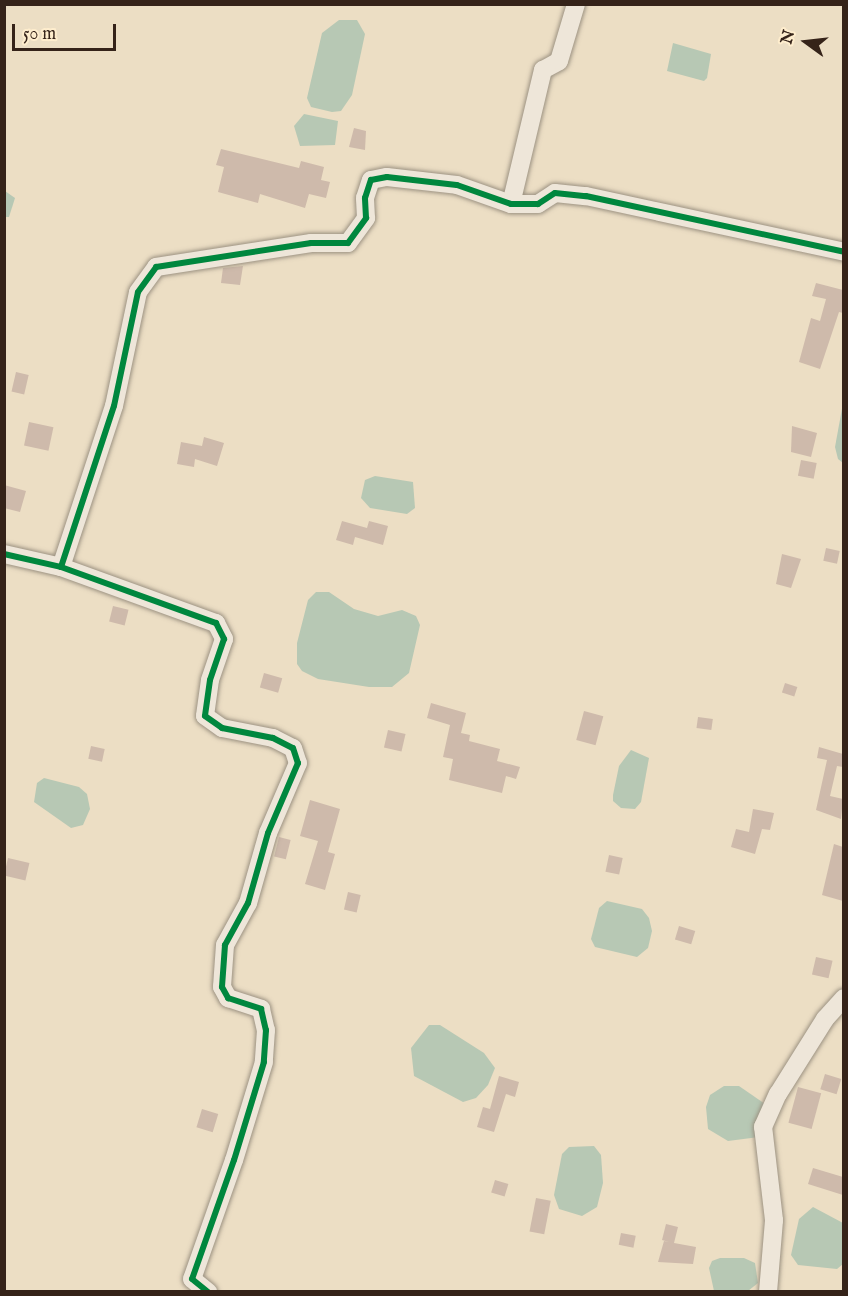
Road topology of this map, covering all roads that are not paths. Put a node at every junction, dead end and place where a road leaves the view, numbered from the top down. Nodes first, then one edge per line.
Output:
1 (576, 4) edge
2 (511, 204) junction
3 (843, 252) edge
4 (4, 554) edge
5 (61, 567) junction
6 (843, 998) edge
7 (208, 1292) edge
8 (768, 1292) edge

1 - 2 street
2 - 3 street
2 - 5 street
4 - 5 street
5 - 7 street
6 - 8 street

